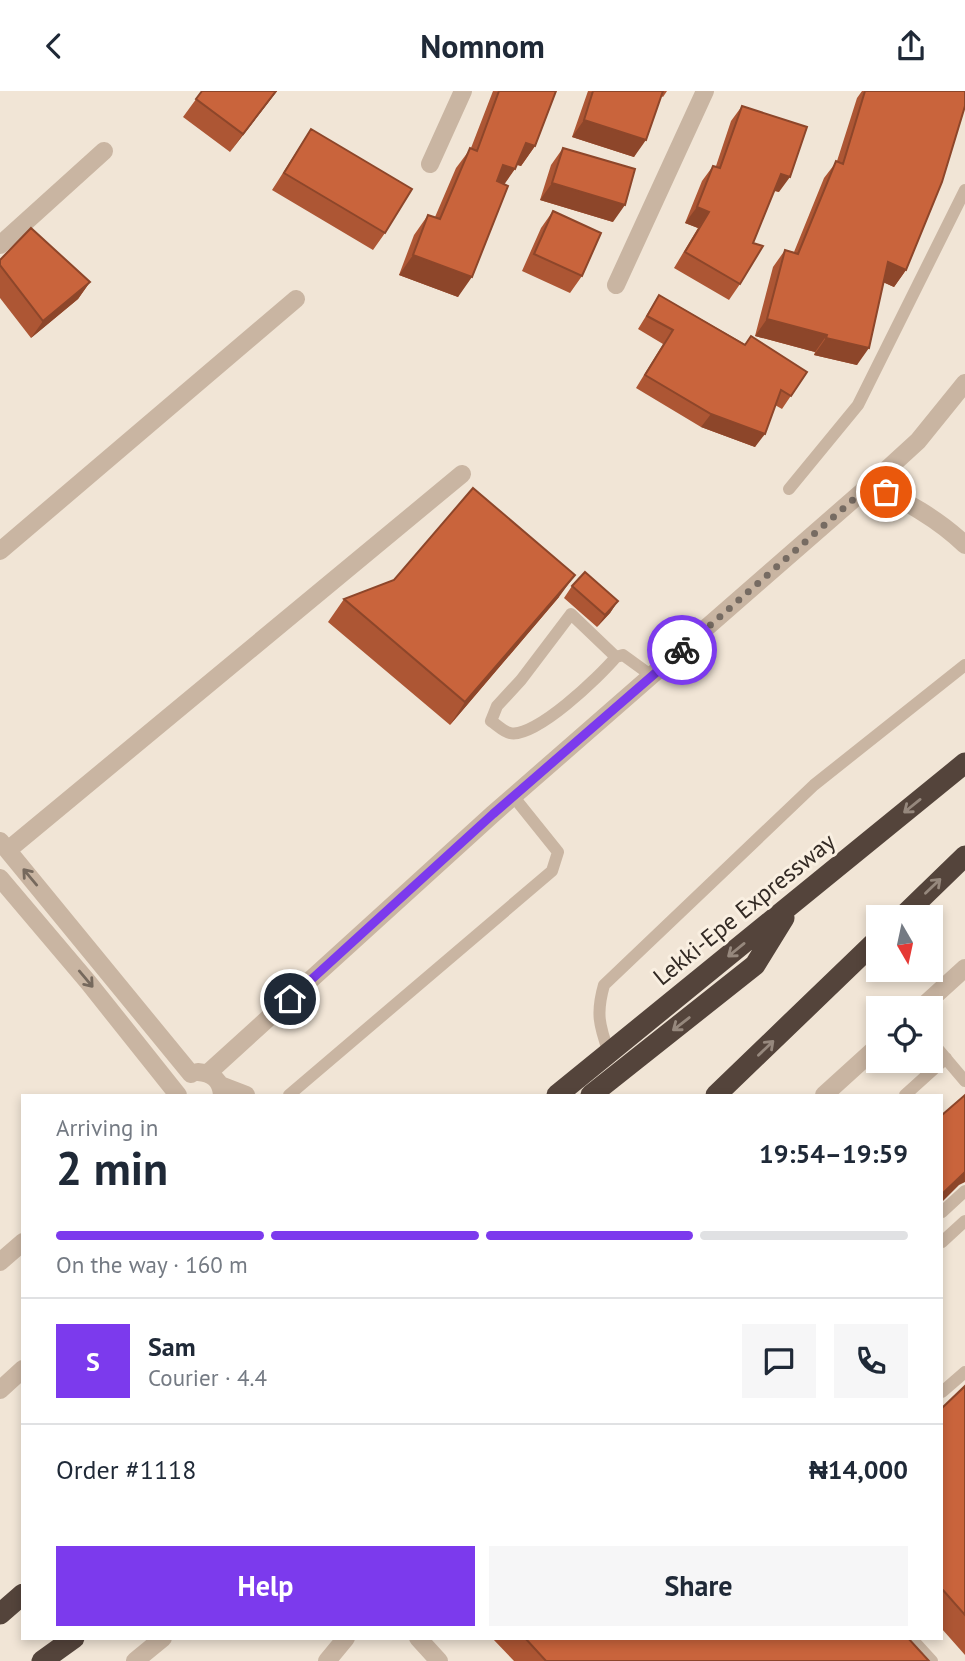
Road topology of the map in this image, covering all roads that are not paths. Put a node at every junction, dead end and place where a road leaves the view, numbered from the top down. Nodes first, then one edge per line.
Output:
1 (463, 91) edge
2 (705, 91) edge
3 (104, 151) dead end
4 (430, 164) dead end
5 (965, 190) edge
6 (0, 245) edge
7 (616, 285) dead end
8 (296, 299) dead end
9 (965, 383) edge
10 (462, 474) dead end
11 (871, 484) junction
12 (789, 489) dead end
13 (965, 545) edge
14 (0, 551) edge
15 (616, 657) junction
16 (965, 664) edge
17 (652, 676) junction
18 (965, 763) edge
19 (513, 796) junction
20 (4, 845) edge
21 (965, 856) edge
22 (0, 878) edge
23 (793, 904) junction
24 (914, 905) edge
25 (866, 951) edge
26 (965, 968) edge
27 (934, 996) edge
28 (609, 1053) junction
29 (943, 1055) edge
30 (866, 1057) edge
31 (946, 1058) junction
32 (965, 1081) edge
33 (210, 1082) edge
34 (177, 1094) edge
35 (178, 1094) edge
36 (243, 1094) edge
37 (290, 1094) edge
38 (558, 1094) edge
39 (592, 1094) edge
40 (717, 1094) edge
41 (825, 1094) edge
42 (906, 1094) edge
43 (965, 1191) edge
44 (943, 1211) edge
45 (965, 1221) edge
46 (943, 1241) edge
47 (21, 1244) edge
48 (0, 1262) edge
49 (21, 1371) edge
50 (965, 1373) edge
51 (0, 1390) edge
52 (943, 1391) edge
53 (21, 1596) edge
54 (0, 1614) edge
55 (71, 1640) edge
56 (161, 1640) edge
57 (344, 1640) edge
58 (420, 1640) edge
59 (913, 1640) edge
60 (42, 1661) edge
61 (135, 1661) edge
62 (327, 1661) edge
63 (439, 1661) edge
64 (932, 1661) edge

1 - 4 street
2 - 7 street
3 - 6 street
5 - 12 lane
8 - 14 street
9 - 11 street
10 - 20 street
11 - 13 street
11 - 17 street
15 - 15 lane
15 - 17 lane
16 - 28 lane
17 - 19 street
18 -> 23 highway, Lekki-Epe Expressway
19 - 33 street
19 - 37 lane
33 -> 20 street
24 -> 21 highway
22 -> 34 street
23 -> 28 highway, Lekki-Epe Expressway
23 -> 39 highway
40 -> 25 highway
26 - 27 street
28 - 38 highway, Lekki-Epe Expressway
29 - 31 lane
30 - 41 street
31 - 32 lane
31 - 42 lane
33 - 35 street
33 - 36 street
43 - 44 lane
45 - 46 lane
47 - 48 street
49 - 51 street
50 - 52 lane
53 - 54 highway
55 - 60 highway
56 - 61 street
57 - 62 street
58 - 63 street
59 - 64 lane

